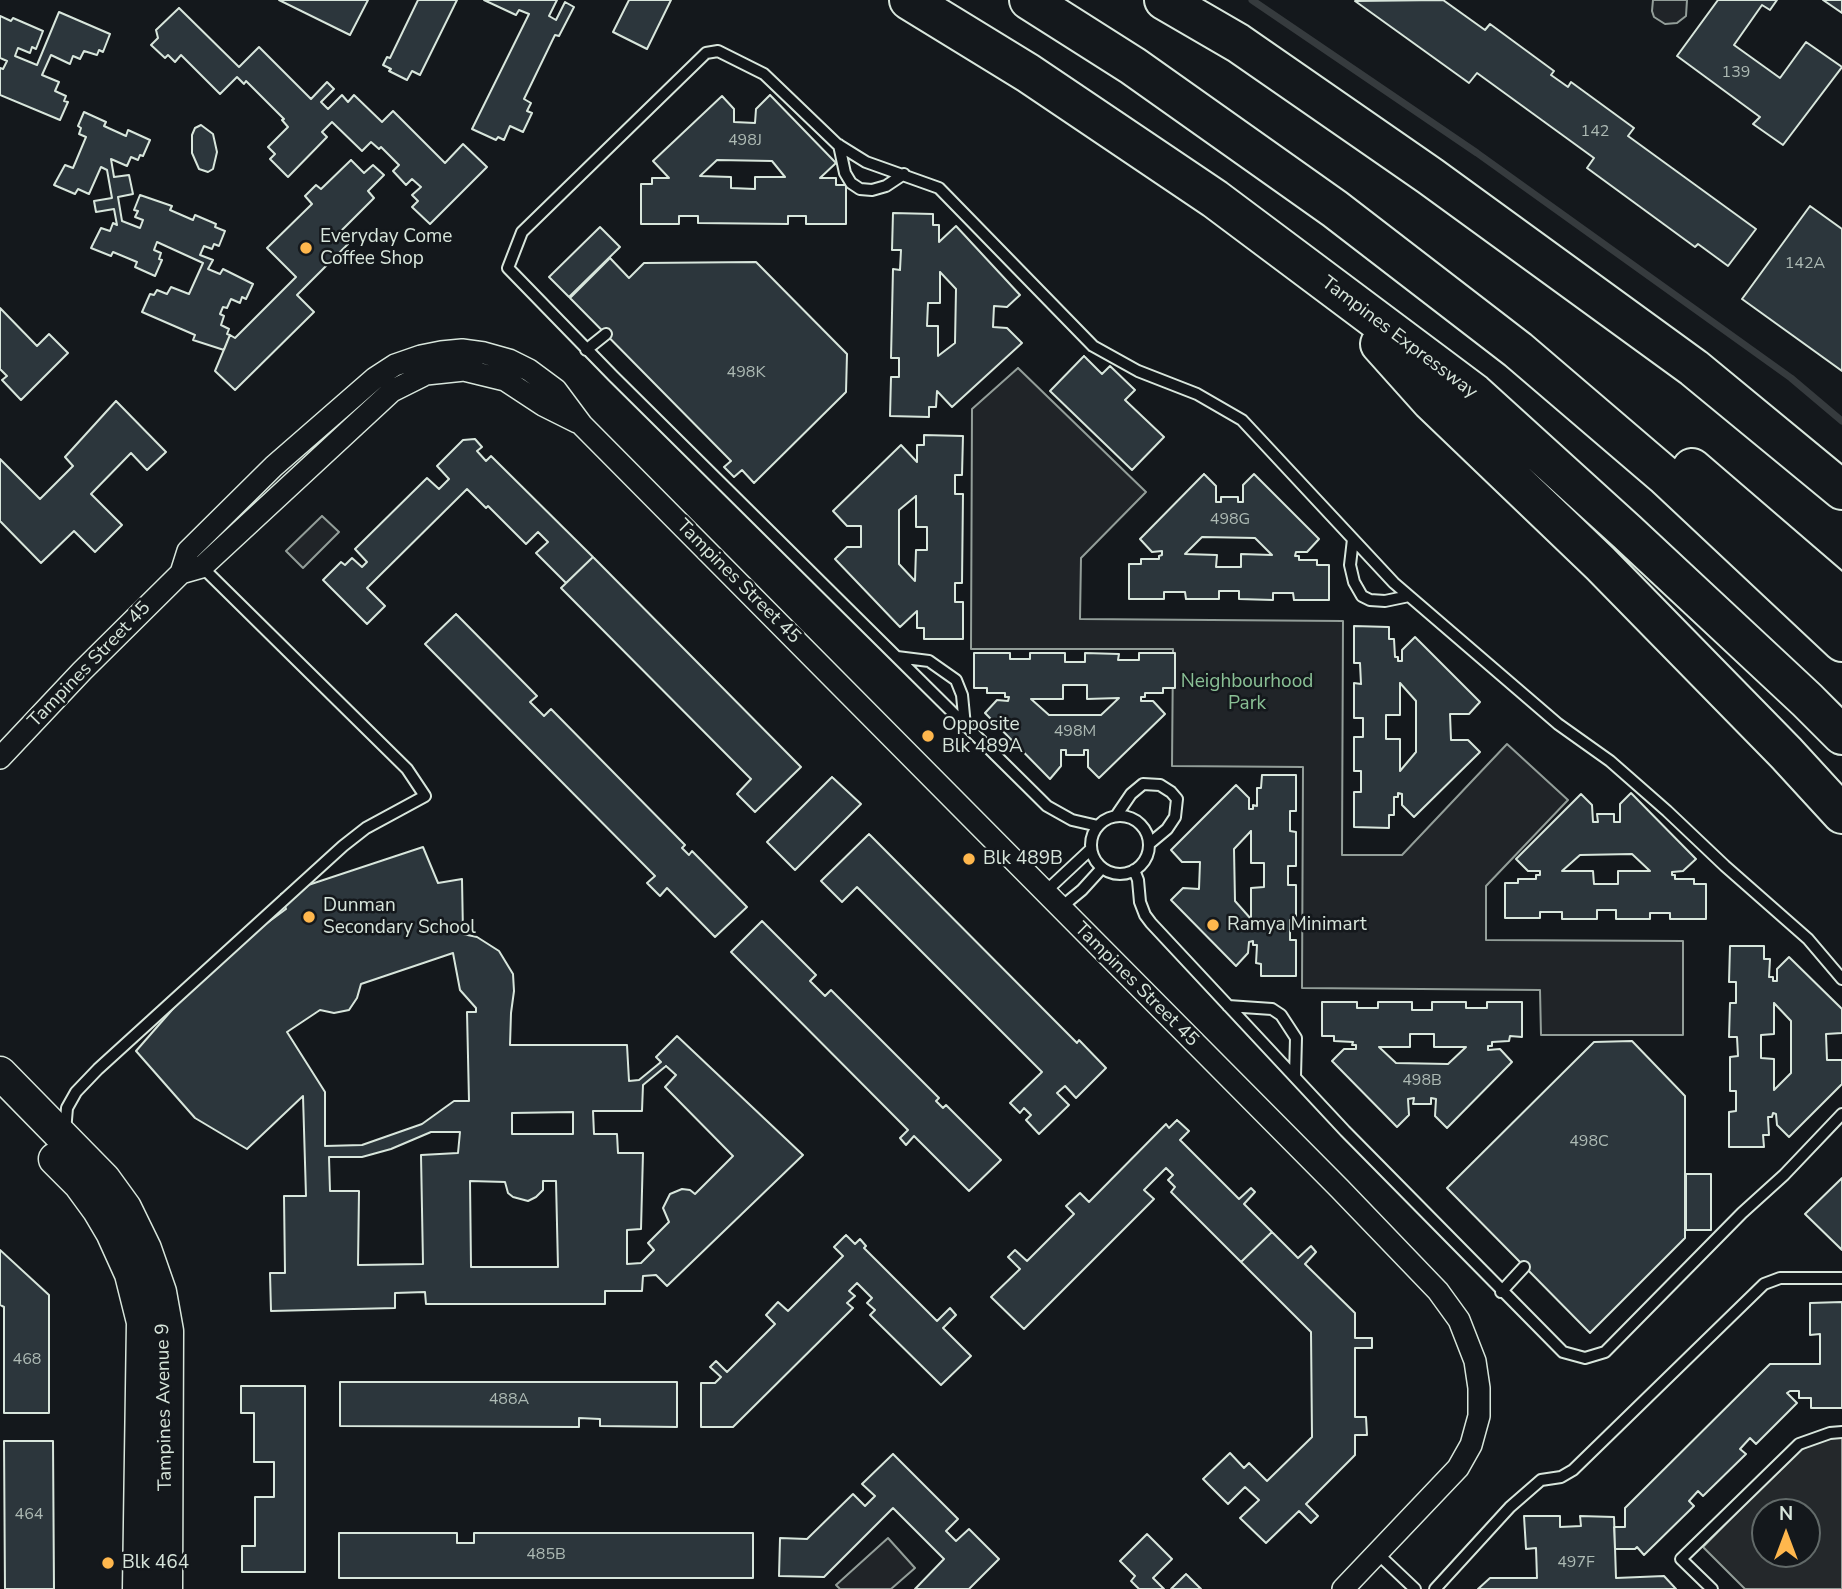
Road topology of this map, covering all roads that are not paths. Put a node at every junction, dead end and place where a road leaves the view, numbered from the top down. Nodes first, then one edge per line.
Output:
1 (909, 0) edge
2 (1029, 0) edge
3 (1164, 0) edge
4 (839, 145) junction
5 (904, 174) junction
6 (1325, 283) junction
7 (606, 334) dead end
8 (586, 349) junction
9 (1518, 350) junction
10 (1842, 490) edge
11 (1353, 539) junction
12 (195, 560) junction
13 (1409, 596) junction
14 (1842, 597) edge
15 (1842, 642) edge
16 (896, 657) junction
17 (965, 726) junction
18 (1842, 735) edge
19 (0, 758) edge
20 (1842, 814) edge
21 (1116, 816) junction
22 (1098, 826) junction
23 (1149, 844) junction
24 (1091, 849) junction
25 (1102, 868) junction
26 (1134, 870) junction
27 (1045, 892) junction
28 (1059, 909) junction
29 (1842, 979) edge
30 (1228, 1006) junction
31 (0, 1073) edge
32 (1294, 1076) junction
33 (0, 1103) edge
34 (1842, 1114) edge
35 (64, 1139) junction
36 (1524, 1266) dead end
37 (1842, 1278) edge
38 (1501, 1292) junction
39 (1842, 1432) edge
40 (1378, 1554) junction
41 (139, 1589) edge
42 (166, 1589) edge
43 (1343, 1589) edge
44 (1415, 1589) edge
45 (1435, 1589) edge
46 (1712, 1589) edge

1 - 6 highway, Tampines Expressway
2 - 9 highway
3 - 10 highway
4 - 5 lane
4 - 5 lane
4 - 8 lane
5 - 11 lane
6 - 18 highway, Tampines Expressway
6 - 20 highway
7 - 8 lane
8 - 16 lane
9 - 14 highway
9 - 15 highway
11 - 13 lane
11 - 13 lane
12 - 19 street, Tampines Street 45
12 - 27 street, Tampines Street 45
12 - 35 lane
13 - 29 lane
16 - 17 lane
16 - 17 lane
17 - 22 lane
21 - 22 lane
21 - 23 lane
21 - 23 lane
22 - 24 lane
23 - 26 lane
24 - 25 lane
24 - 27 lane
25 - 26 lane
25 - 28 lane
26 - 30 lane
27 - 28 street, Tampines Street 45
28 - 40 street, Tampines Street 45
30 - 32 lane
30 - 32 lane
31 - 35 main road, Tampines Avenue 9
32 - 38 lane
33 - 41 main road, Tampines Avenue 9
34 - 38 lane
35 - 42 main road, Tampines Avenue 9
36 - 38 lane
37 - 45 lane
39 - 46 lane
40 - 43 street, Tampines Street 45
40 - 44 lane

